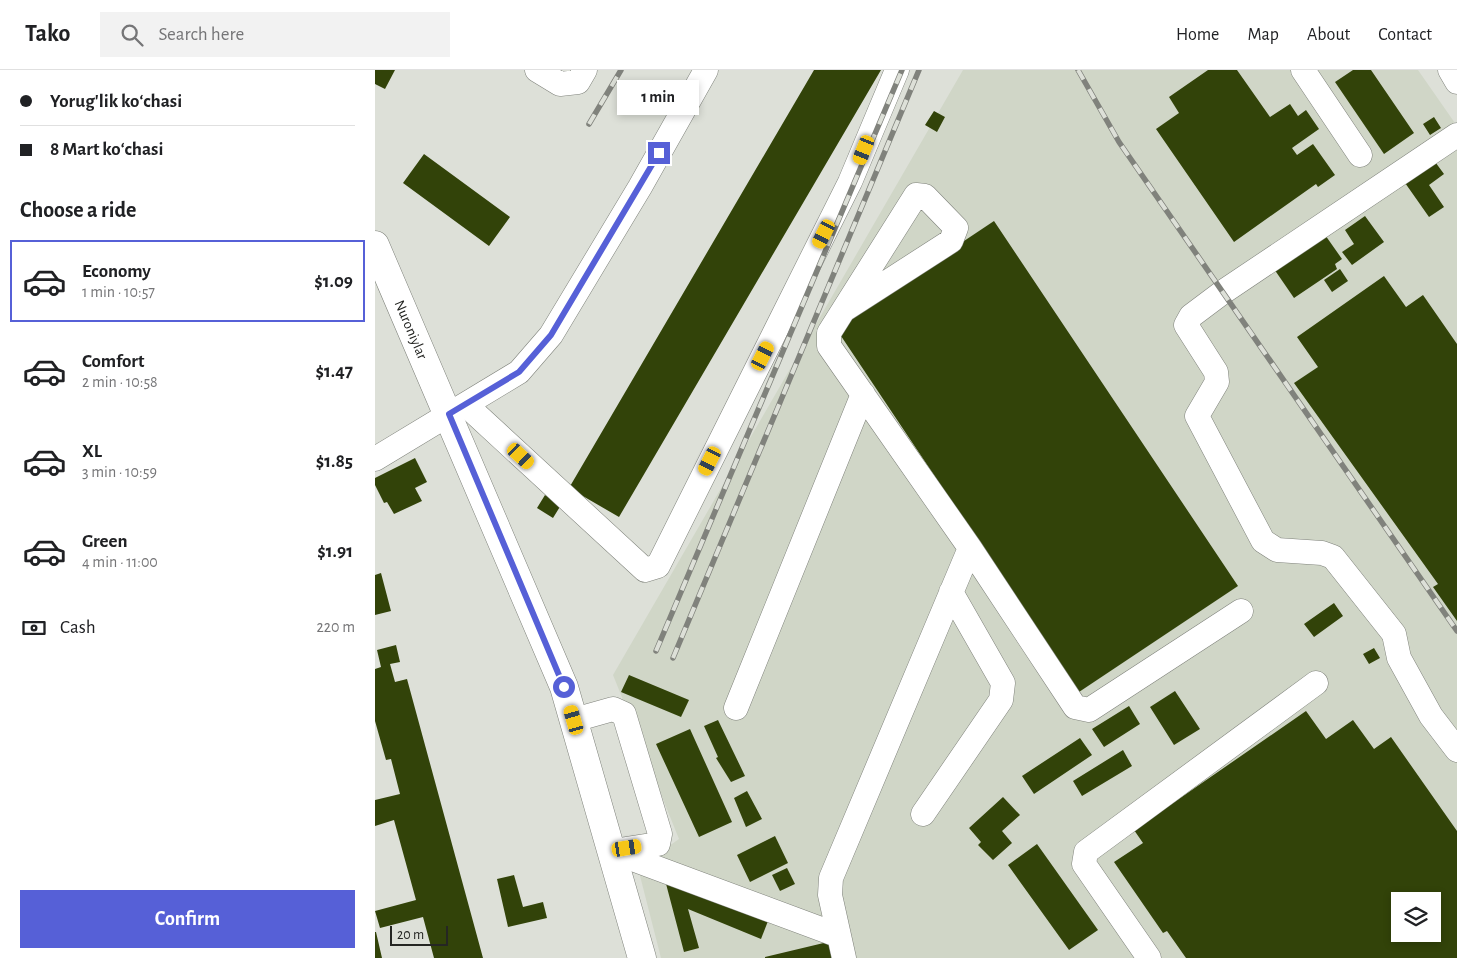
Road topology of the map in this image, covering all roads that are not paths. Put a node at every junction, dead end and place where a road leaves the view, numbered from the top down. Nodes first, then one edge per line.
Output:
1 (537, 70) edge
2 (585, 70) edge
3 (706, 70) edge
4 (897, 70) edge
5 (1303, 70) edge
6 (1450, 70) edge
7 (1457, 82) edge
8 (1457, 135) edge
9 (1360, 155) dead end
10 (375, 245) edge
11 (844, 310) junction
12 (863, 394) junction
13 (457, 409) junction
14 (375, 459) edge
15 (970, 548) junction
16 (951, 592) junction
17 (1241, 611) dead end
18 (1316, 683) dead end
19 (736, 708) dead end
20 (574, 720) junction
21 (1457, 750) edge
22 (923, 814) dead end
23 (611, 851) junction
24 (837, 935) junction
25 (643, 958) edge
26 (844, 958) edge
27 (1149, 958) edge

1 - 2 street
3 - 13 street
4 - 13 street
5 - 9 street
6 - 7 street
8 - 21 street
10 - 13 main road, Nuroniylar
11 - 11 street
11 - 12 street
12 - 15 street
12 - 19 street
13 - 14 street
13 - 20 main road, Nuroniylar
15 - 16 street
15 - 17 street
16 - 22 street
16 - 24 street
18 - 27 street
20 - 23 main road, Nuroniylar
20 - 23 street
23 - 24 street
23 - 25 main road, Nuroniylar
24 - 26 street

